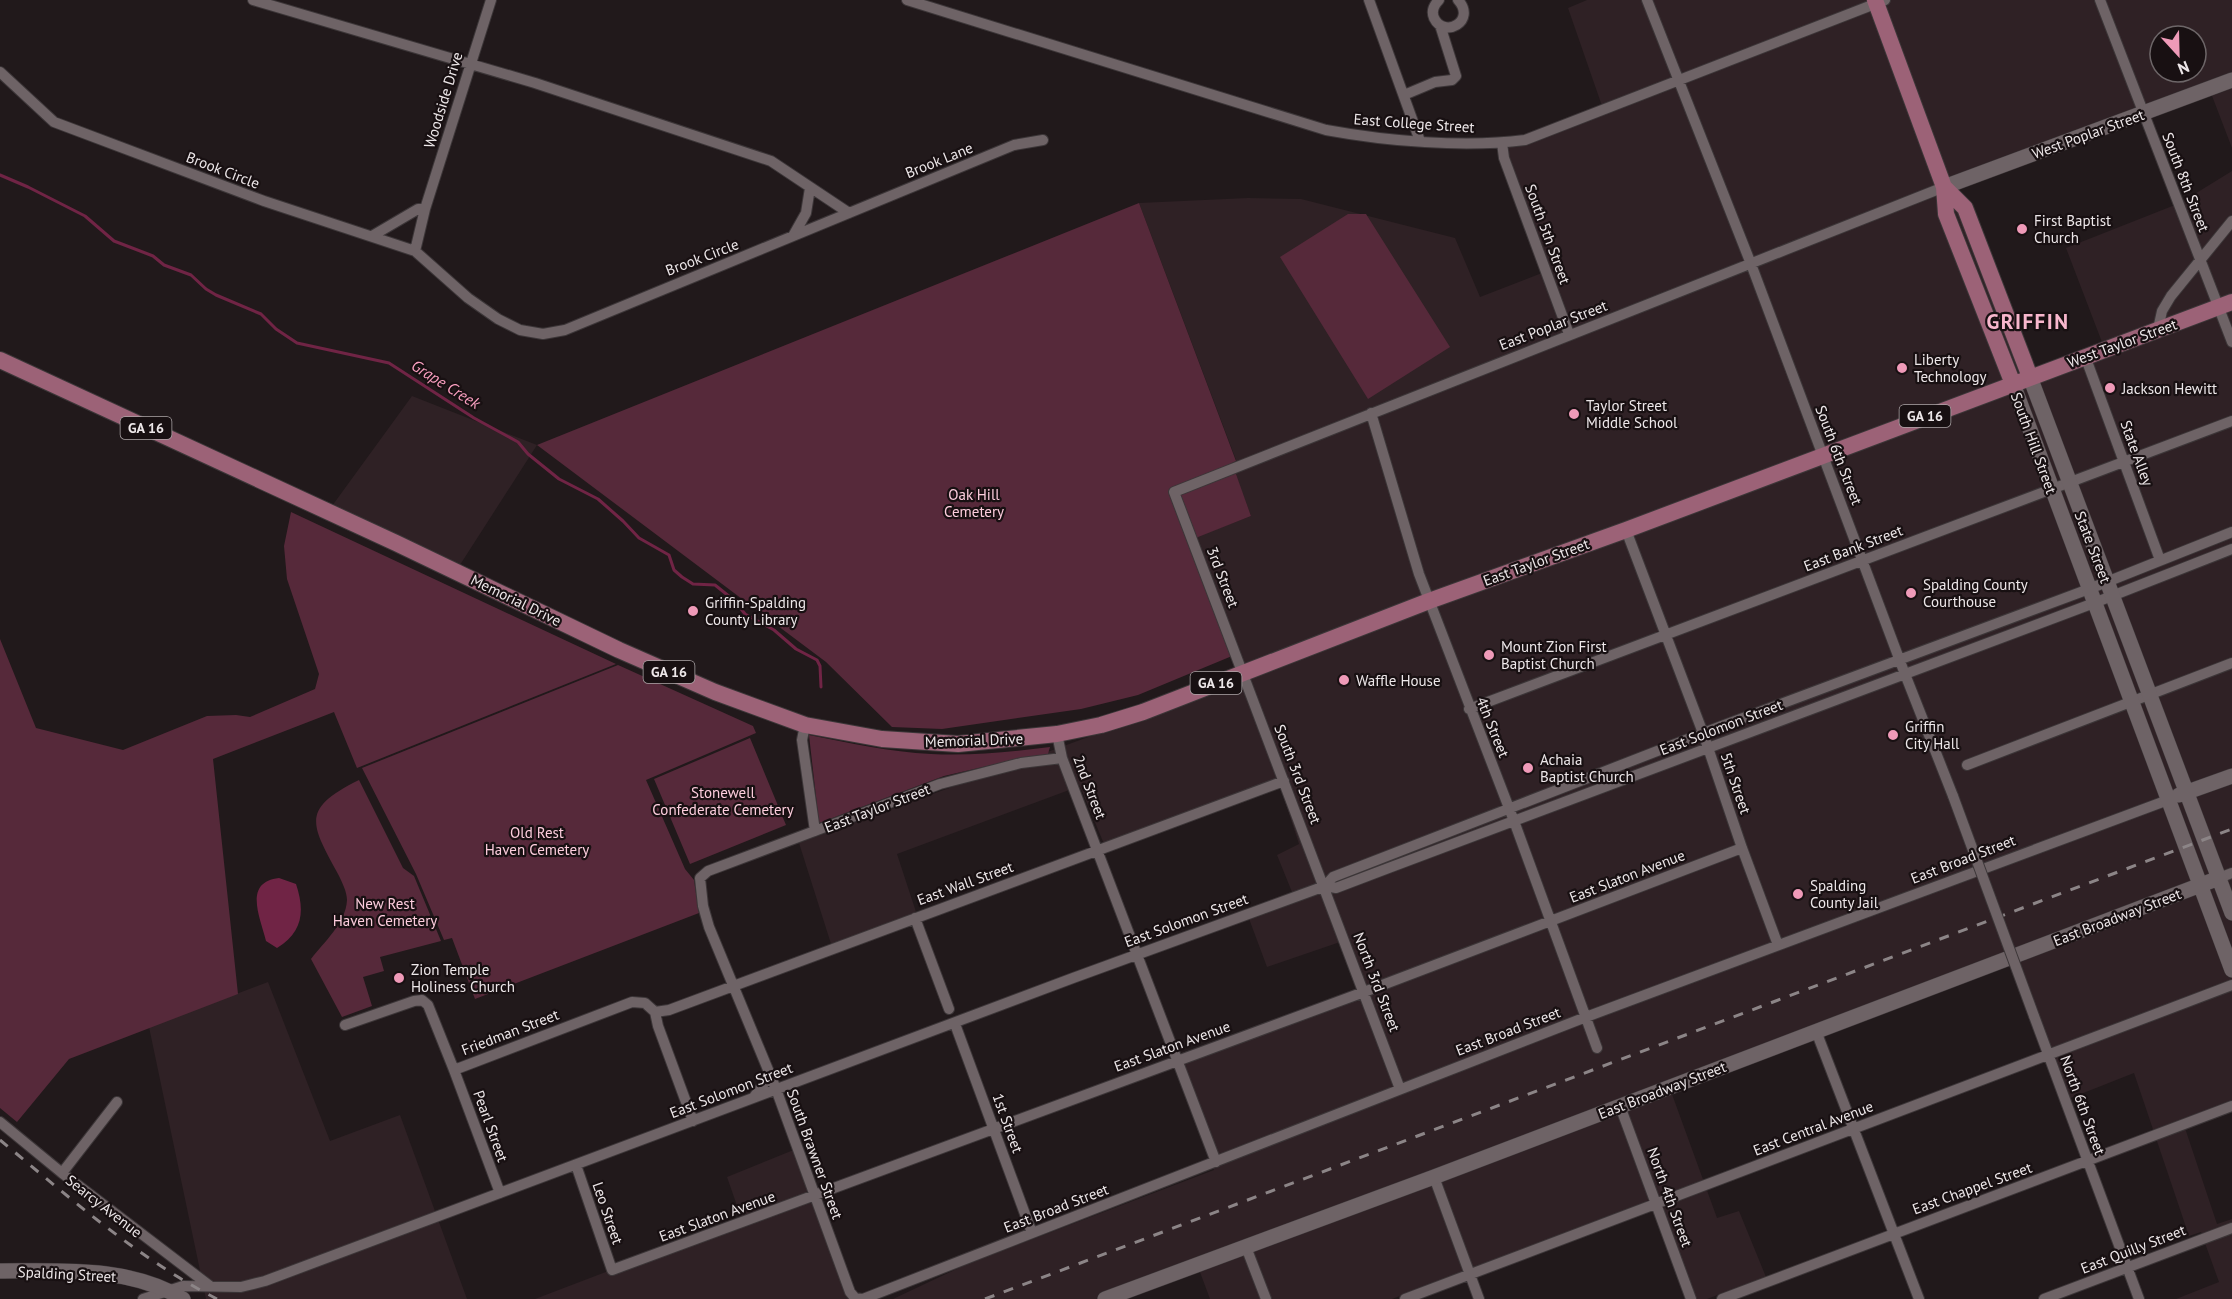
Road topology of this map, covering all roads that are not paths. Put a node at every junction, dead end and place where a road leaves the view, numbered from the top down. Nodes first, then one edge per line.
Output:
1 (253, 0) edge
2 (491, 0) edge
3 (907, 0) edge
4 (1369, 0) edge
5 (1439, 0) edge
6 (1458, 0) edge
7 (1647, 0) edge
8 (2100, 0) edge
9 (1879, 1) edge
10 (1440, 25) junction
11 (469, 65) junction
12 (0, 72) edge
13 (2232, 80) edge
14 (1679, 81) junction
15 (1404, 95) junction
16 (2144, 113) junction
17 (1043, 140) dead end
18 (1420, 141) junction
19 (1502, 143) junction
20 (1944, 187) junction
21 (810, 188) junction
22 (425, 209) junction
23 (849, 213) junction
24 (2232, 221) edge
25 (372, 236) junction
26 (793, 236) junction
27 (415, 250) junction
28 (2200, 260) junction
29 (1751, 264) junction
30 (2225, 304) edge
31 (2158, 329) junction
32 (1569, 334) junction
33 (2232, 342) edge
34 (2085, 356) junction
35 (0, 360) edge
36 (2030, 377) junction
37 (2013, 384) junction
38 (1371, 413) junction
39 (2232, 421) edge
40 (1822, 455) junction
41 (2125, 462) junction
42 (2069, 483) junction
43 (2051, 489) junction
44 (1174, 492) joint
45 (1626, 530) junction
46 (2232, 532) edge
47 (2232, 549) edge
48 (2160, 560) junction
49 (1863, 561) junction
50 (2109, 589) junction
51 (2091, 596) junction
52 (1429, 601) junction
53 (1666, 634) junction
54 (1899, 659) junction
55 (2232, 663) edge
56 (1243, 672) junction
57 (1905, 674) junction
58 (2149, 695) junction
59 (2131, 701) junction
60 (1469, 709) junction
61 (805, 726) junction
62 (1057, 734) junction
63 (1703, 734) junction
64 (1708, 747) junction
65 (1062, 758) junction
66 (1967, 765) dead end
67 (2232, 776) edge
68 (1284, 781) junction
69 (2186, 793) junction
70 (2168, 800) junction
71 (1509, 808) junction
72 (1514, 821) junction
73 (815, 831) junction
74 (1742, 848) junction
75 (1098, 850) junction
76 (2225, 875) edge
77 (2200, 885) junction
78 (1325, 886) junction
79 (2232, 913) edge
80 (915, 918) junction
81 (1551, 920) junction
82 (2000, 922) joint
83 (1779, 945) junction
84 (1137, 954) junction
85 (2232, 970) edge
86 (2232, 985) edge
87 (734, 987) junction
88 (1365, 992) junction
89 (949, 1009) dead end
90 (655, 1012) junction
91 (1586, 1017) junction
92 (955, 1024) junction
93 (345, 1025) dead end
94 (1816, 1031) junction
95 (1597, 1048) dead end
96 (2049, 1055) junction
97 (1176, 1060) junction
98 (454, 1070) junction
99 (770, 1075) junction
100 (776, 1089) junction
101 (1400, 1089) junction
102 (754, 1097) junction
103 (117, 1102) dead end
104 (1620, 1106) junction
105 (2232, 1106) edge
106 (693, 1121) junction
107 (0, 1122) edge
108 (1854, 1128) junction
109 (994, 1129) junction
110 (2088, 1161) junction
111 (1216, 1162) junction
112 (576, 1165) junction
113 (62, 1173) junction
114 (1434, 1177) junction
115 (500, 1193) junction
116 (815, 1197) junction
117 (1656, 1203) junction
118 (2232, 1228) edge
119 (1032, 1233) junction
120 (1893, 1234) junction
121 (1246, 1247) junction
122 (2128, 1267) junction
123 (612, 1270) joint
124 (0, 1271) edge
125 (1470, 1274) junction
126 (211, 1286) junction
127 (168, 1290) junction
128 (143, 1299) edge
129 (183, 1299) edge
130 (860, 1299) edge
131 (1105, 1299) edge
132 (1266, 1299) edge
133 (1406, 1299) edge
134 (1479, 1299) edge
135 (1691, 1299) edge
136 (1722, 1299) edge
137 (1919, 1299) edge
138 (2044, 1299) edge
139 (2139, 1299) edge

1 - 11 street
2 - 11 street, Woodside Drive
3 - 18 street, East College Street
4 - 15 street
5 - 10 street
6 - 10 street
7 - 14 street, South 6th Street
8 - 16 street, South 8th Street
9 - 14 street, East College Street
9 - 20 main road, South Hill Street
10 - 15 street
11 - 21 street
11 - 22 street, Woodside Drive
12 - 25 street, Brook Circle
13 - 16 main road, West Poplar Street
14 - 19 street, East College Street
14 - 29 street, South 6th Street
15 - 18 street
16 - 20 main road, West Poplar Street
16 - 28 street, South 8th Street
17 - 23 street, Brook Lane
18 - 19 street, East College Street
19 - 32 street, South 5th Street
20 - 29 street, East Poplar Street
20 - 36 main road, State Street
20 - 37 main road, South Hill Street
21 - 23 street
21 - 26 street
22 - 25 street
22 - 27 street, Woodside Drive
23 - 26 street, Brook Circle
24 - 28 street
25 - 27 street, Brook Circle
26 - 27 street, Brook Circle
28 - 30 street, South 8th Street
28 - 31 street
29 - 32 street, East Poplar Street
29 - 40 street, South 6th Street
30 - 31 main road, West Taylor Street
30 - 33 street, South 8th Street
31 - 34 main road, West Taylor Street
32 - 38 street, East Poplar Street
34 - 36 main road, West Taylor Street
34 - 41 street, State Alley
35 - 61 main road, Memorial Drive / GA 16
36 - 37 main road, West Taylor Street
36 - 42 main road, State Street
37 - 40 main road, East Taylor Street / GA 16
37 - 43 main road, South Hill Street
38 - 44 street, East Poplar Street
38 - 52 street, 4th Street
39 - 41 street, East Bank Street
40 - 45 main road, East Taylor Street / GA 16
40 - 49 street, South 6th Street
41 - 42 street, East Bank Street
41 - 48 street, State Alley
42 - 43 street, East Bank Street
42 - 50 main road, State Street
43 - 49 street, East Bank Street
43 - 51 main road, South Hill Street
44 - 56 street, 3rd Street
45 - 52 main road, East Taylor Street / GA 16
45 - 53 street, 5th Street
46 - 48 street
47 - 50 street
48 - 50 street
49 - 53 street, East Bank Street
49 - 54 street, South 6th Street
50 - 51 street
50 - 58 main road, State Street
51 - 54 street, East Solomon Street
51 - 57 street, East Solomon Street
51 - 59 main road, South Hill Street
52 - 56 main road, East Taylor Street / GA 16
52 - 60 street, 4th Street
53 - 60 street
53 - 63 street, 5th Street
54 - 57 street, South 6th Street
54 - 63 street, East Solomon Street
55 - 58 street
56 - 62 main road, East Taylor Street / GA 16
56 - 68 street, South 3rd Street
57 - 64 street, East Solomon Street
57 - 82 street, South 6th Street, bridge
58 - 59 street
58 - 69 main road, State Street
59 - 66 street
59 - 70 main road, South Hill Street
60 - 71 street, 4th Street
61 - 62 main road, Memorial Drive / GA 16
61 - 73 street
62 - 65 street, 2nd Street
63 - 64 street, 5th Street
63 - 71 street, East Solomon Street
64 - 72 street, East Solomon Street
64 - 74 street, 5th Street
65 - 73 street, East Taylor Street
65 - 75 street, 2nd Street
67 - 69 main road
68 - 75 street, East Wall Street
68 - 78 street, South 3rd Street
69 - 70 main road
69 - 76 main road, State Street
70 - 77 main road, South Hill Street
70 - 83 street, East Broad Street
71 - 72 street, 4th Street
71 - 78 street, East Solomon Street
72 - 78 street, East Solomon Street
72 - 81 street, 4th Street
73 - 87 street, East Taylor Street
74 - 81 street, East Slaton Avenue
74 - 83 street, 5th Street
75 - 80 street, East Wall Street
75 - 84 street, 2nd Street
76 - 77 main road, East Broadway Street
76 - 79 main road, State Street
77 - 85 main road, South Hill Street
77 - 94 main road, East Broadway Street
78 - 84 street, East Solomon Street
78 - 88 street, North 3rd Street
80 - 87 street, East Wall Street
80 - 89 street
81 - 88 street, East Slaton Avenue
81 - 91 street, 4th Street
82 - 96 street, North 6th Street, bridge
83 - 91 street, East Broad Street
84 - 92 street, East Solomon Street
84 - 97 street, 2nd Street
86 - 96 street, East Central Avenue
87 - 90 street, East Wall Street
87 - 99 street, South Brawner Street
88 - 97 street, East Slaton Avenue
88 - 101 street, North 3rd Street
90 - 98 street, Friedman Street
90 - 106 street
91 - 95 street, 4th Street
91 - 101 street, East Broad Street
92 - 100 street, East Solomon Street
92 - 109 street, 1st Street
93 - 98 street, Friedman Street
94 - 104 main road, East Broadway Street
94 - 108 street
96 - 108 street, East Central Avenue
96 - 110 street, North 6th Street
97 - 109 street, East Slaton Avenue
97 - 111 street
98 - 115 street, Pearl Street
99 - 100 street, South Brawner Street
99 - 102 street
100 - 102 street, East Solomon Street
100 - 116 street, South Brawner Street
101 - 111 street, East Broad Street
102 - 106 street, East Solomon Street
103 - 113 street
104 - 114 main road, East Broadway Street
104 - 117 street, North 4th Street
105 - 110 street, East Chappel Street
106 - 112 street, East Solomon Street
107 - 113 street, Searcy Avenue
108 - 117 street, East Central Avenue
108 - 120 street
109 - 116 street, East Slaton Avenue
109 - 119 street, 1st Street
110 - 120 street, East Chappel Street
110 - 122 street, North 6th Street
111 - 119 street, East Broad Street
112 - 115 street, East Solomon Street
112 - 123 street, Leo Street
113 - 126 street, Searcy Avenue
114 - 121 main road, East Broadway Street
114 - 125 street
115 - 126 street, East Solomon Street
116 - 123 street, East Slaton Avenue
116 - 130 street, South Brawner Street
117 - 125 street, East Central Avenue
117 - 135 street, North 4th Street
118 - 122 street, East Quilly Street
119 - 130 street, East Broad Street
120 - 136 street, East Chappel Street
120 - 137 street
121 - 131 main road, East Broadway Street
121 - 132 street
122 - 138 street, East Quilly Street
122 - 139 street, North 6th Street
124 - 127 main road, Spalding Street
125 - 133 street, East Central Avenue
125 - 134 street
126 - 127 street, East Solomon Street
127 - 128 street, East Solomon Street
127 - 129 main road

